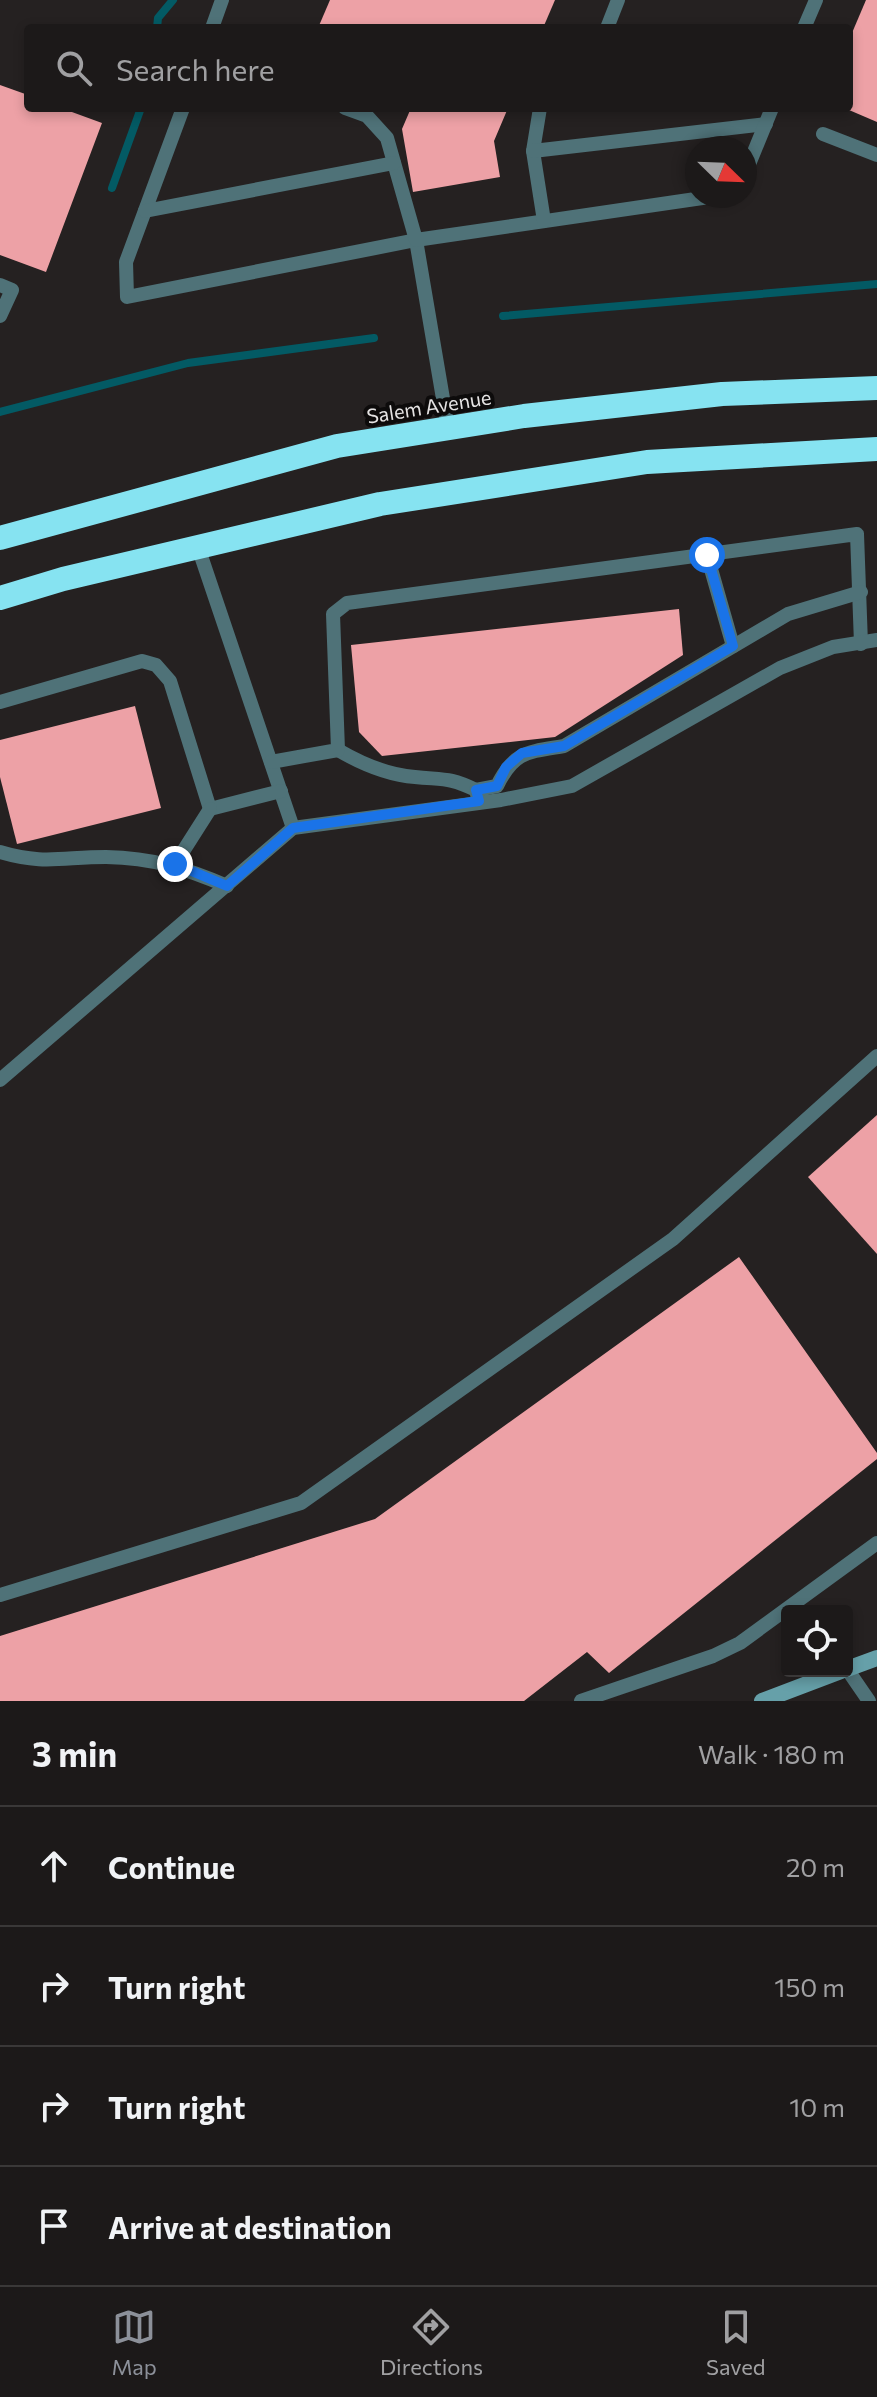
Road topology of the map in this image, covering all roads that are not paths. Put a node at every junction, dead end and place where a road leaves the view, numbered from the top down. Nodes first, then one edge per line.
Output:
1 (222, 0) edge
2 (618, 0) edge
3 (816, 0) edge
4 (213, 24) edge
5 (609, 24) edge
6 (806, 24) edge
7 (182, 112) edge
8 (356, 112) edge
9 (539, 112) edge
10 (770, 112) edge
11 (766, 124) junction
12 (823, 134) dead end
13 (757, 145) edge
14 (533, 151) junction
15 (877, 155) edge
16 (394, 163) junction
17 (685, 201) edge
18 (145, 211) junction
19 (544, 221) junction
20 (416, 240) junction
21 (0, 285) edge
22 (0, 316) edge
23 (877, 388) edge
24 (448, 428) junction
25 (877, 449) edge
26 (0, 538) edge
27 (198, 547) junction
28 (707, 555) junction
29 (861, 592) junction
30 (0, 598) edge
31 (877, 640) edge
32 (861, 644) junction
33 (733, 646) junction
34 (0, 702) edge
35 (338, 750) junction
36 (271, 762) junction
37 (281, 791) junction
38 (478, 796) junction
39 (210, 809) junction
40 (293, 828) junction
41 (0, 852) edge
42 (175, 864) junction
43 (227, 886) junction
44 (877, 1056) edge
45 (0, 1080) edge
46 (877, 1543) edge
47 (0, 1595) edge
48 (877, 1658) edge
49 (853, 1667) edge
50 (825, 1677) edge
51 (852, 1677) edge
52 (581, 1701) edge
53 (762, 1701) edge
54 (869, 1701) edge

1 - 4 lane
2 - 5 lane
3 - 6 lane
7 - 18 lane
8 - 16 lane
9 - 14 lane
10 - 11 lane
11 - 13 lane
11 - 14 lane
12 - 15 lane
14 - 19 lane
16 - 18 lane
16 - 20 lane
17 - 19 lane
18 - 20 lane
19 - 20 lane
20 - 24 lane
21 - 22 lane
23 - 24 highway, Salem Avenue
24 - 26 highway, Salem Avenue
25 - 27 highway
27 - 30 highway
27 - 36 lane
28 - 29 lane
28 - 33 lane
28 - 35 lane
29 - 32 lane
29 - 33 lane
31 - 32 lane
32 - 38 lane
33 - 38 lane
34 - 39 lane
35 - 36 lane
35 - 38 lane
36 - 37 lane
37 - 39 lane
37 - 40 lane
38 - 40 lane
39 - 42 lane
40 - 43 lane
41 - 42 lane
42 - 43 lane
43 - 45 lane
44 - 47 lane
46 - 52 lane
48 - 49 street
50 - 53 street
51 - 54 lane

